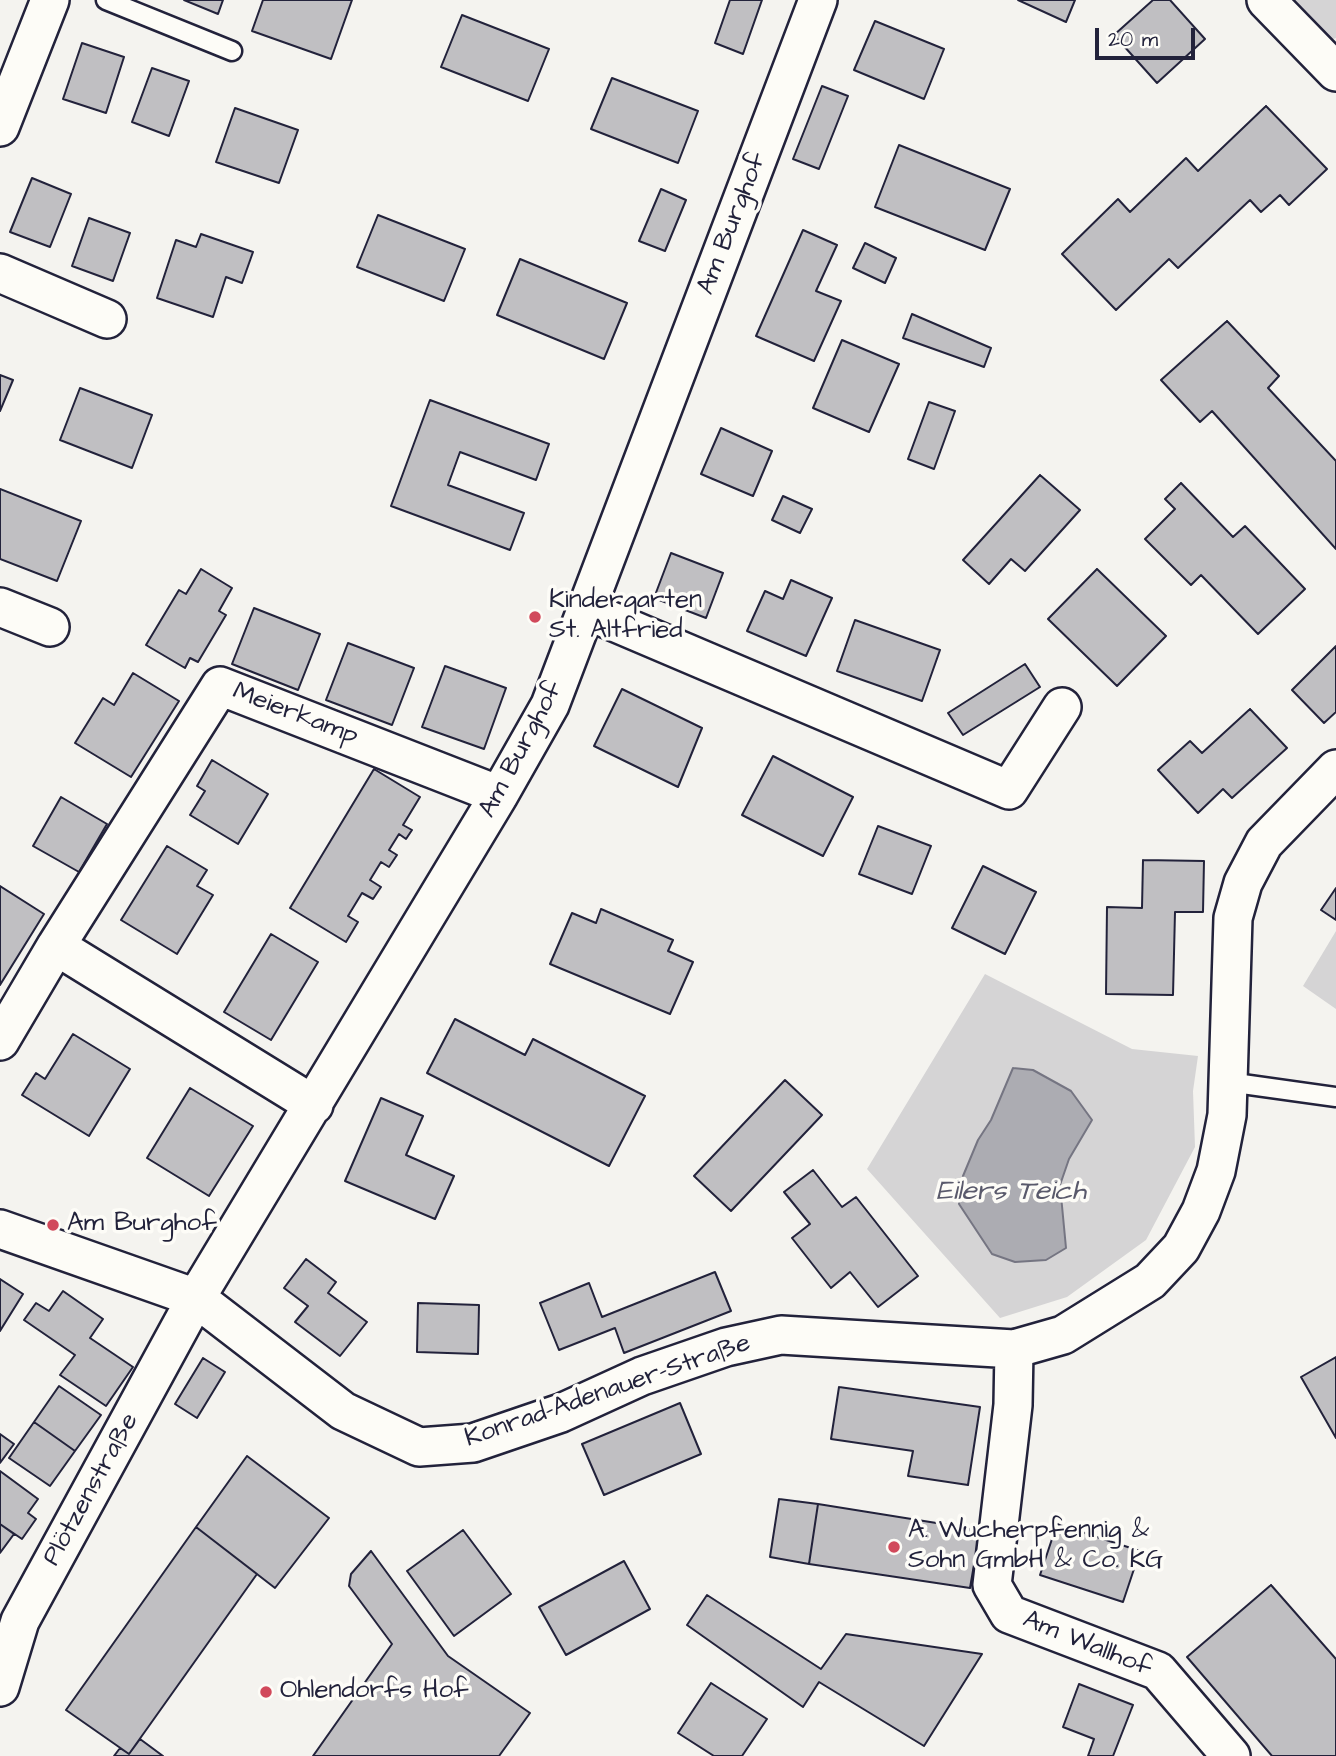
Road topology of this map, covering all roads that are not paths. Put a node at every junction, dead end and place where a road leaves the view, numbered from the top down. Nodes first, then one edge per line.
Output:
1 (50, 0) edge
2 (106, 0) edge
3 (818, 0) edge
4 (1266, 0) edge
5 (232, 51) dead end
6 (1336, 72) edge
7 (0, 127) edge
8 (0, 273) edge
9 (107, 318) dead end
10 (0, 607) edge
11 (588, 611) junction
12 (50, 627) dead end
13 (1062, 707) dead end
14 (1336, 769) edge
15 (499, 795) junction
16 (55, 946) junction
17 (0, 1041) edge
18 (1228, 1082) junction
19 (1336, 1097) edge
20 (314, 1105) junction
21 (0, 1229) edge
22 (196, 1298) junction
23 (1014, 1349) junction
24 (0, 1687) edge
25 (1231, 1756) edge

1 - 7 street
2 - 5 lane
3 - 11 street, Am Burghof
4 - 6 street
8 - 9 street
10 - 12 street
11 - 13 street
11 - 15 street, Am Burghof
14 - 18 street, Konrad-Adenauer-Straße
15 - 16 street, Meierkamp
15 - 20 street, Am Burghof
16 - 17 street, Meierkamp
16 - 20 street
18 - 19 lane
18 - 23 street, Konrad-Adenauer-Straße
20 - 22 street, Am Burghof
21 - 22 street, Konrad-Adenauer-Straße
22 - 23 street, Konrad-Adenauer-Straße
22 - 24 street, Plötzenstraße
23 - 25 street, Am Wallhof

